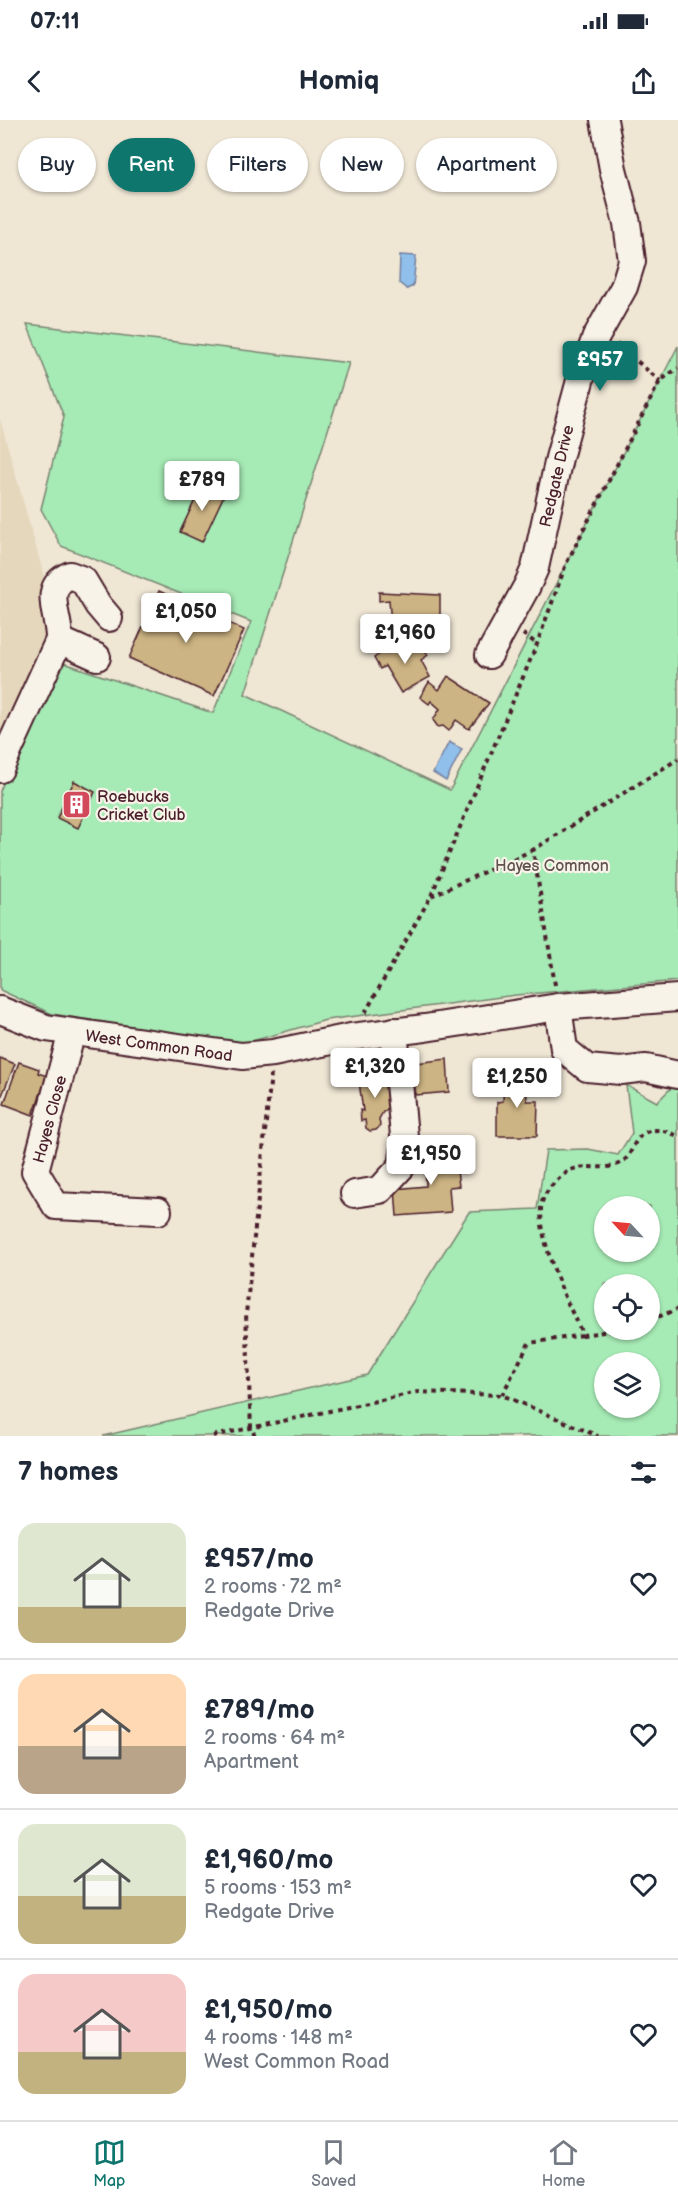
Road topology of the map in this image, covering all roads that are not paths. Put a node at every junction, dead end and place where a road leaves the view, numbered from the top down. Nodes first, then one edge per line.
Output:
1 (604, 120) edge
2 (109, 618) dead end
3 (59, 640) junction
4 (489, 654) dead end
5 (97, 657) dead end
6 (0, 769) edge
7 (678, 998) edge
8 (558, 1007) junction
9 (0, 1010) edge
10 (393, 1031) junction
11 (72, 1032) junction
12 (678, 1075) edge
13 (354, 1194) dead end
14 (158, 1211) dead end

1 - 4 street, Redgate Drive
2 - 3 street
3 - 5 street
3 - 6 street
7 - 8 street, West Common Road
8 - 10 street, West Common Road
8 - 12 street
9 - 11 street, West Common Road
10 - 11 street, West Common Road
10 - 13 street
11 - 14 street, Hayes Close

